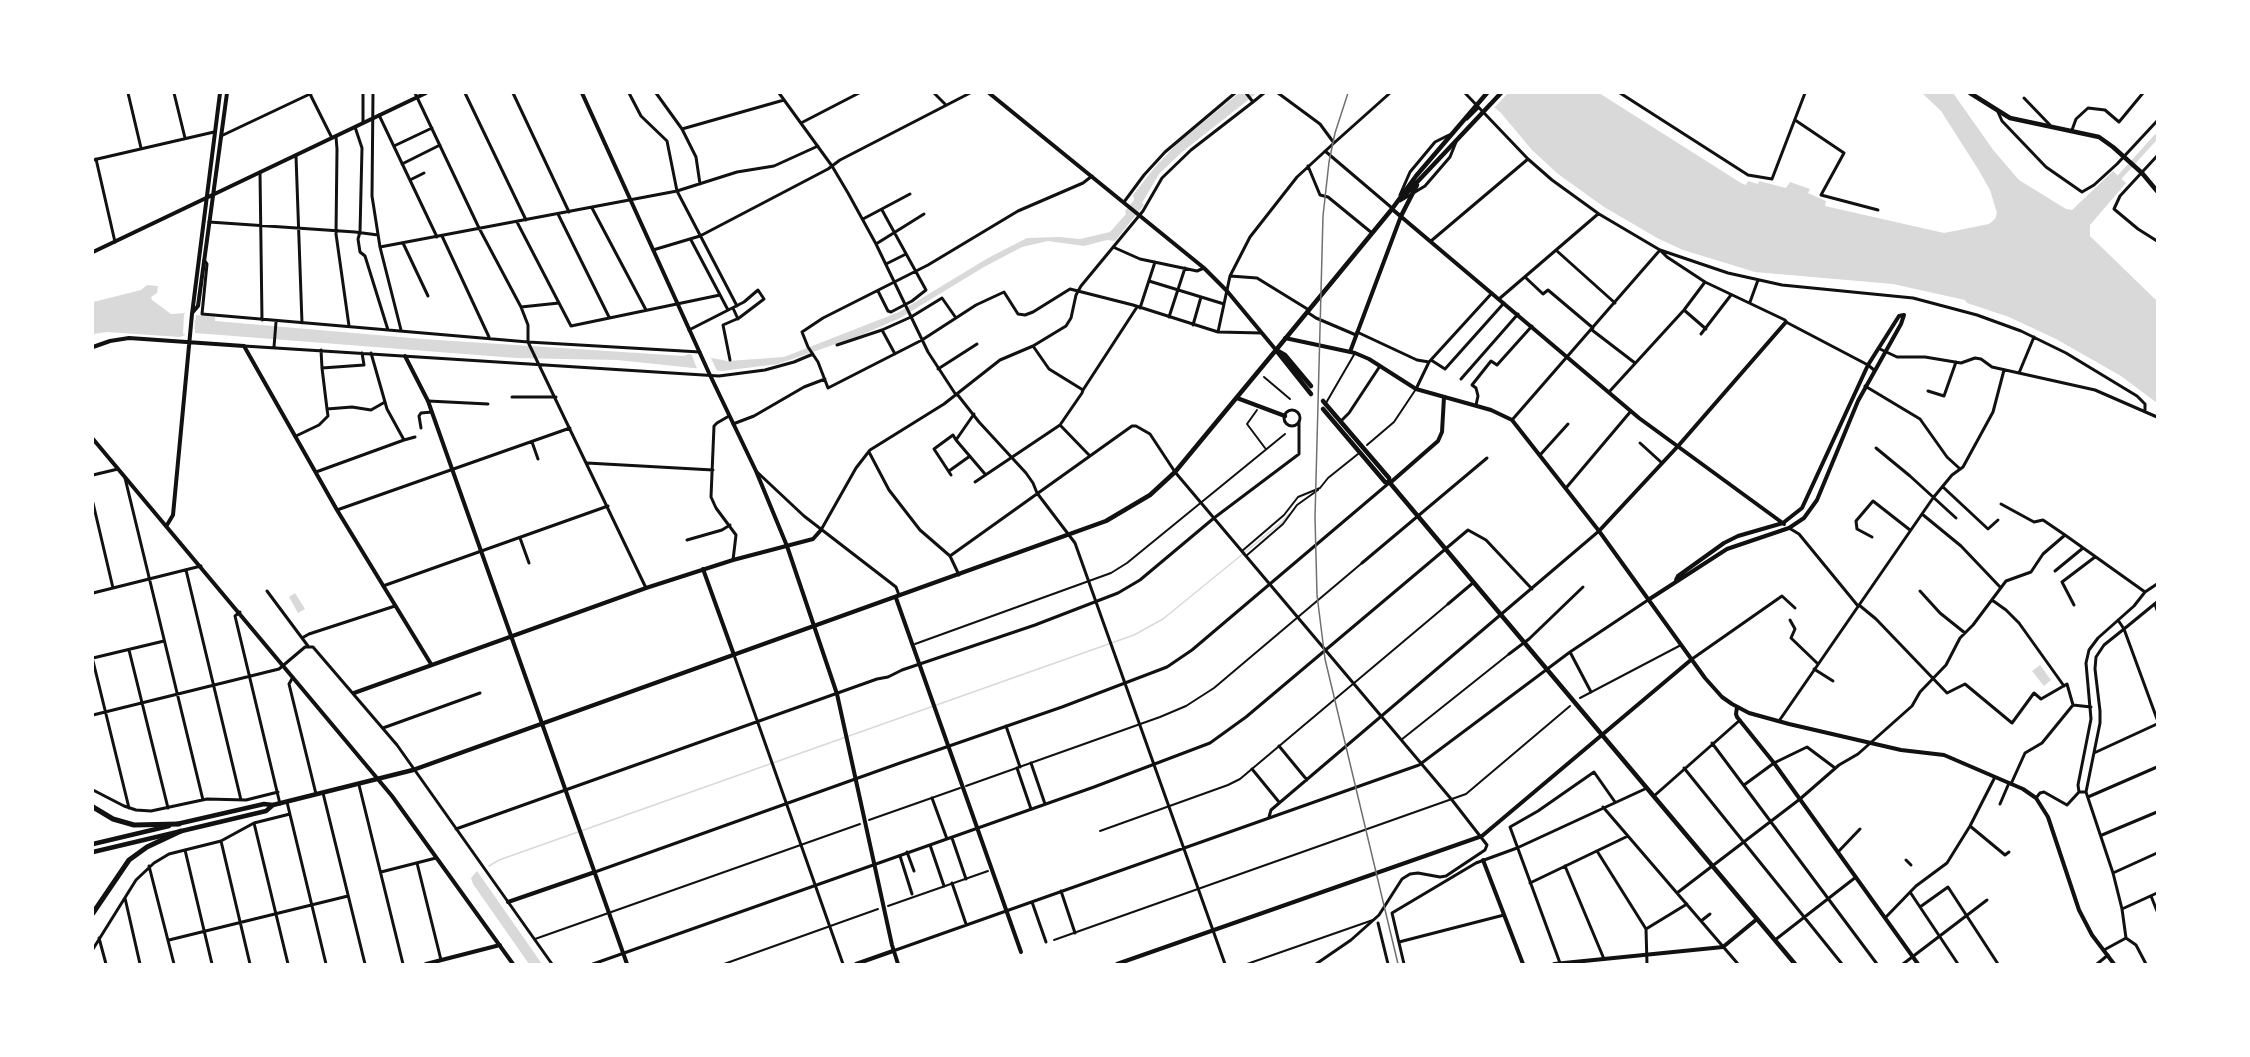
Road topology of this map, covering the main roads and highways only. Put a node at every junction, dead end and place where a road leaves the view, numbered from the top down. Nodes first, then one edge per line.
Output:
1 (1501, 93) edge
2 (1970, 93) edge
3 (1486, 94) edge
4 (1418, 178) junction
5 (2157, 191) edge
6 (1401, 216) road end
7 (1276, 350) junction
8 (1311, 386) dead end
9 (1311, 394) dead end
10 (1237, 398) junction
11 (1285, 416) road end
12 (1390, 483) junction
13 (273, 805) junction
14 (93, 807) edge
15 (179, 824) junction
16 (181, 831) junction
17 (93, 844) edge
18 (93, 852) edge
19 (93, 913) edge
20 (1796, 964) edge

1 - 4 main road
2 - 5 main road
3 - 4 main road
4 - 6 main road
4 - 7 main road
7 - 8 main road
7 - 9 main road
7 - 10 main road
10 - 11 main road
10 - 13 main road
12 - 12 main road
12 - 20 main road
13 - 15 main road
13 - 16 main road
14 - 15 highway
15 - 17 main road
16 - 18 main road
16 - 19 highway

